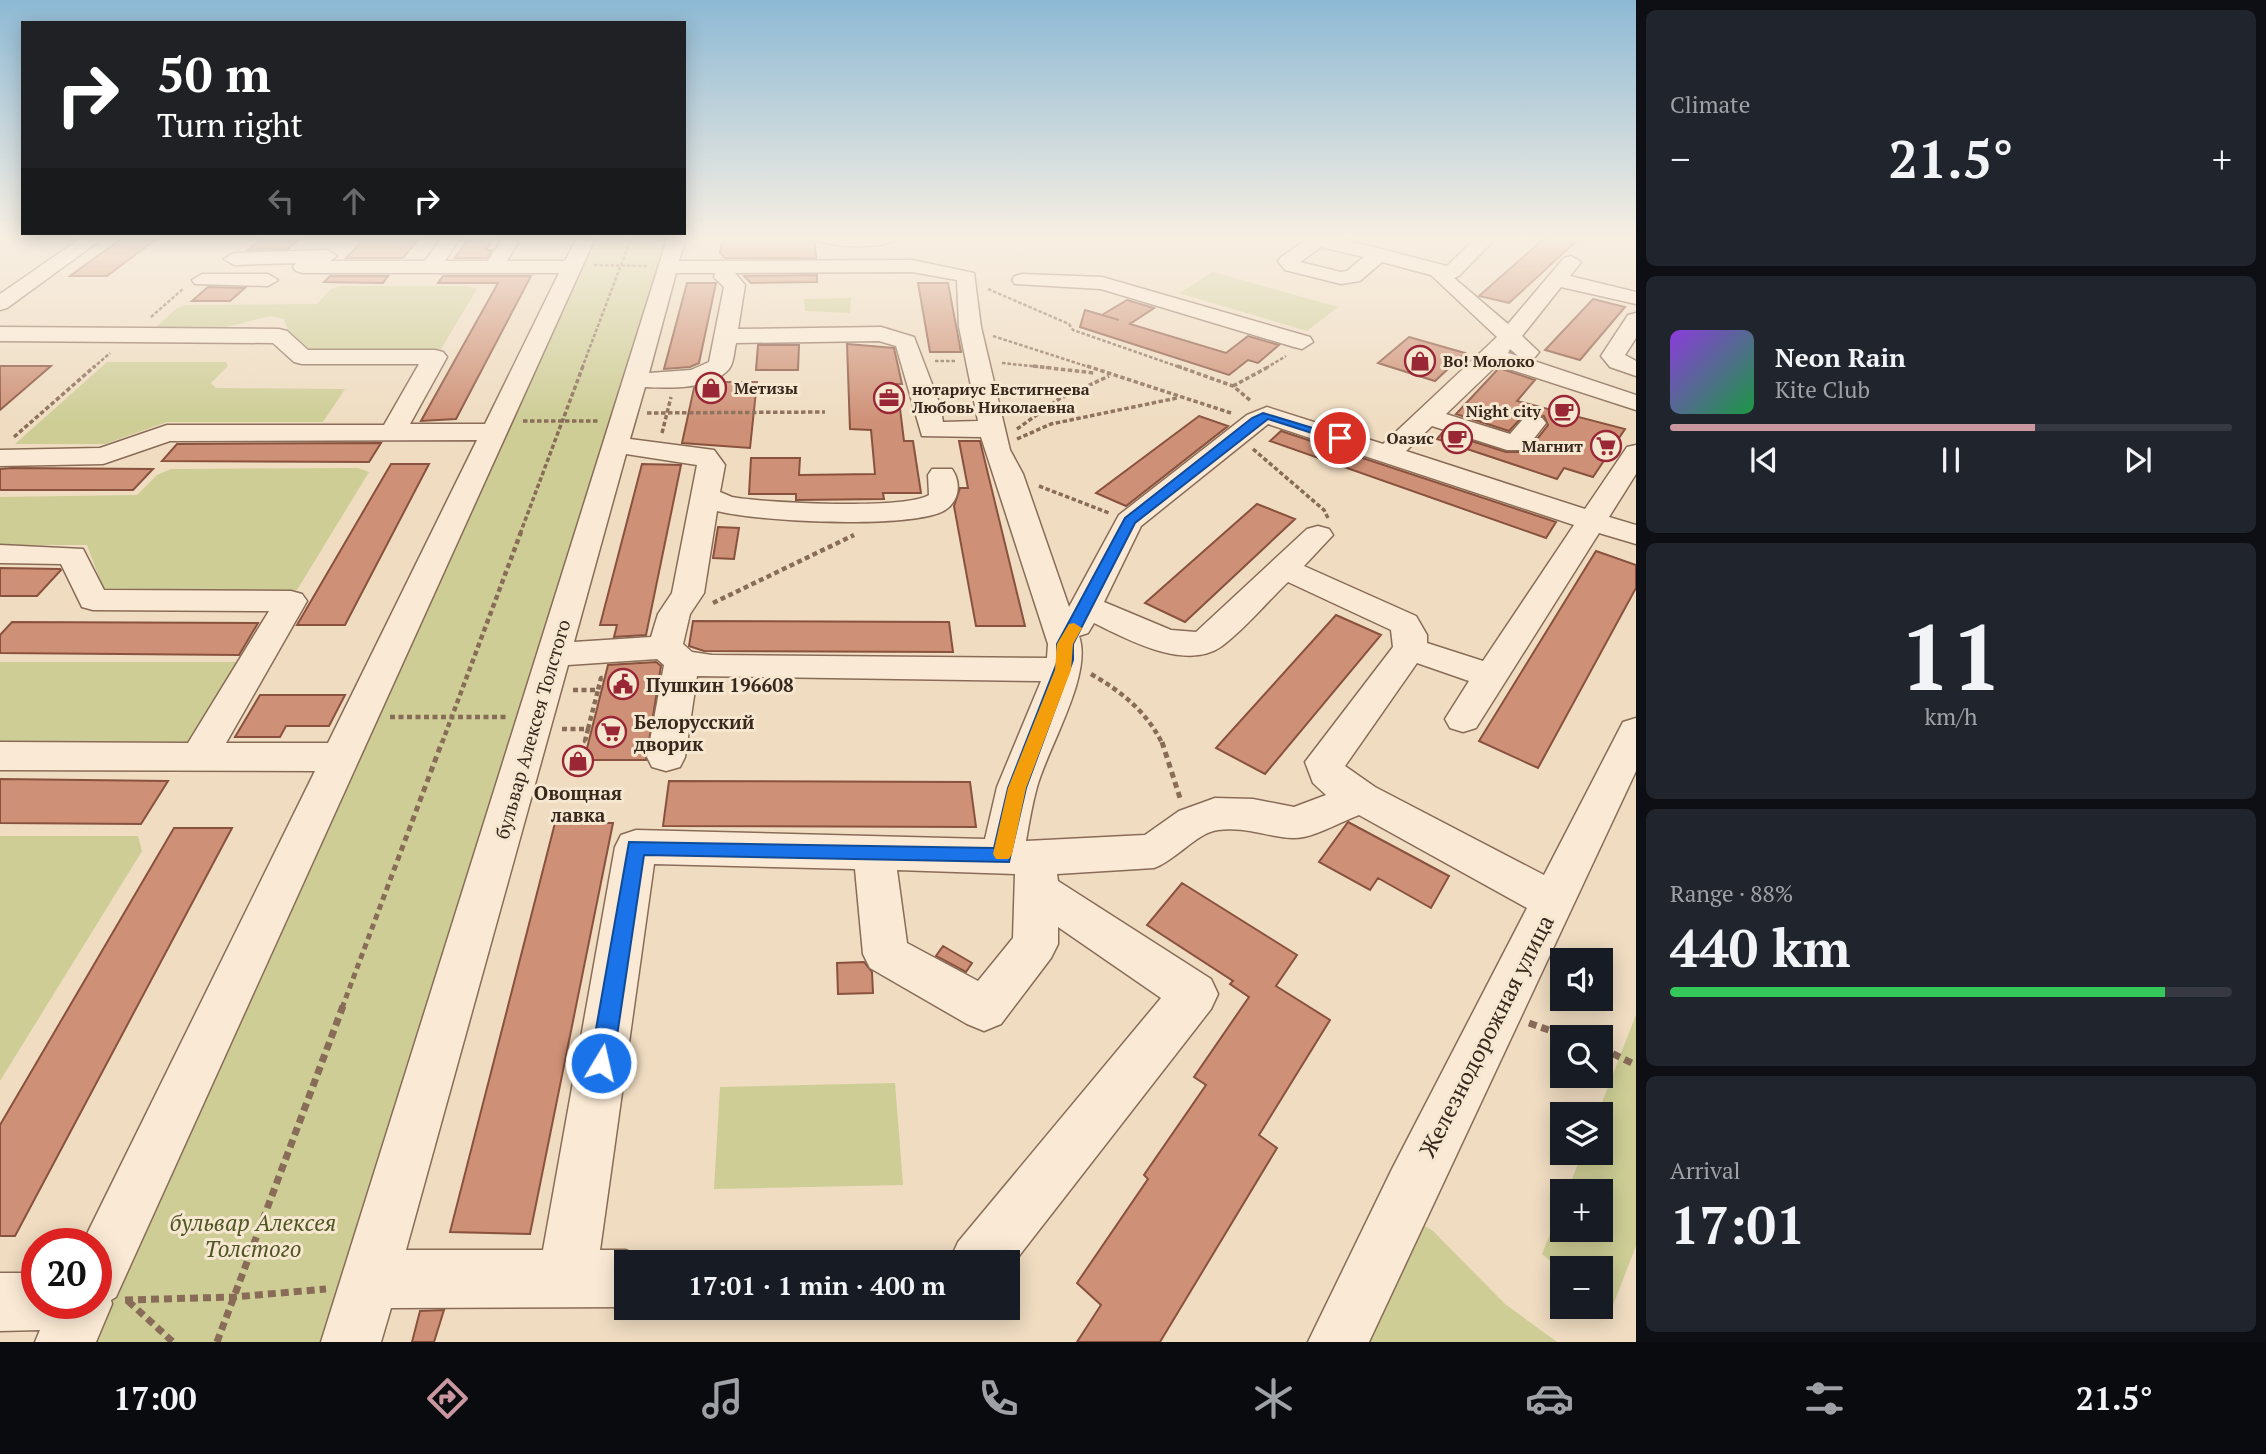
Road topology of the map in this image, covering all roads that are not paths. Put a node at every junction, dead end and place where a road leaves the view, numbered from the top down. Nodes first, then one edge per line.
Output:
1 (561, 299) edge
2 (654, 299) edge
3 (733, 299) edge
4 (971, 299) edge
5 (1155, 299) edge
6 (1467, 299) edge
7 (1539, 299) edge
8 (1636, 320) edge
9 (0, 334) edge
10 (1510, 335) junction
11 (726, 336) junction
12 (1302, 342) road end
13 (1493, 356) junction
14 (1636, 369) edge
15 (1550, 373) junction
16 (635, 380) junction
17 (1636, 403) edge
18 (1429, 417) junction
19 (1533, 423) dead end
20 (626, 426) junction
21 (497, 427) junction
22 (393, 433) junction
23 (999, 448) junction
24 (5, 449) edge
25 (1389, 453) junction
26 (1636, 453) edge
27 (942, 475) dead end
28 (705, 496) junction
29 (1592, 521) junction
30 (1318, 535) road end
31 (1636, 535) edge
32 (0, 554) edge
33 (1284, 569) junction
34 (1087, 607) junction
35 (1410, 649) junction
36 (674, 654) junction
37 (553, 655) junction
38 (1064, 658) junction
39 (1492, 676) junction
40 (1463, 719) dead end
41 (1636, 731) edge
42 (0, 756) edge
43 (199, 757) junction
44 (341, 757) junction
45 (666, 757) dead end
46 (1361, 798) junction
47 (874, 854) junction
48 (1025, 868) junction
49 (1554, 901) junction
50 (988, 1250) edge
51 (370, 1279) junction
52 (567, 1279) junction
53 (614, 1279) edge
54 (112, 1281) edge
55 (0, 1302) edge
56 (21, 1302) edge
57 (85, 1319) edge
58 (65, 1342) edge
59 (351, 1342) edge
60 (1338, 1342) edge

1 - 21 street
2 - 16 street, бульвар Алексея Толстого
3 - 11 street
4 - 23 street
5 - 12 street
6 - 10 street
7 - 10 street
8 - 14 street
9 - 22 street
10 - 13 street
10 - 15 street
11 - 16 street
11 - 23 street
13 - 15 street
13 - 18 street
15 - 17 street
16 - 20 street, бульвар Алексея Толстого
18 - 19 street
18 - 25 street
20 - 28 street
20 - 37 street, бульвар Алексея Толстого
21 - 22 street
21 - 44 street
22 - 24 street
23 - 38 street
25 - 29 street
25 - 34 street
26 - 29 street
27 - 28 street
28 - 36 street
29 - 31 street
29 - 39 street
30 - 33 street
32 - 43 street
33 - 34 street
33 - 35 street
34 - 38 street
35 - 39 street
35 - 46 street
36 - 37 street
36 - 38 street
36 - 45 street
37 - 51 street, бульвар Алексея Толстого
38 - 48 street
39 - 40 street
41 - 49 street, Железнодорожная улица
42 - 43 street
43 - 44 street
44 - 54 street
46 - 48 street
46 - 49 street
47 - 48 street
47 - 48 street
47 - 52 street
48 - 50 street
49 - 60 street, Железнодорожная улица
51 - 52 street
51 - 59 street, бульвар Алексея Толстого
52 - 53 street
55 - 56 street
57 - 58 street

